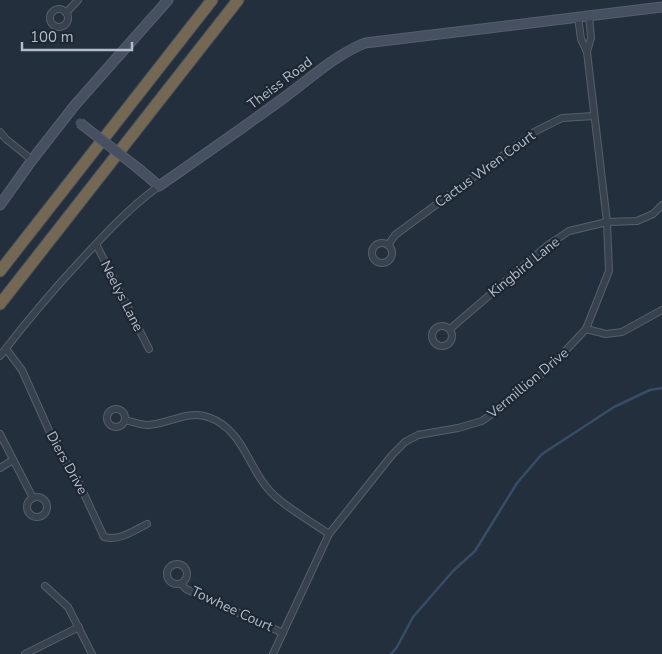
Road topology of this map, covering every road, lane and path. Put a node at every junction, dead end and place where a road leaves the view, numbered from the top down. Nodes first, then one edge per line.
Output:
1 (78, 0) edge
2 (168, 0) edge
3 (212, 0) edge
4 (238, 0) edge
5 (662, 7) edge
6 (66, 13) dead end
7 (589, 16) junction
8 (578, 17) junction
9 (587, 52) junction
10 (68, 114) junction
11 (594, 116) junction
12 (0, 132) edge
13 (32, 160) junction
14 (159, 186) junction
15 (662, 204) edge
16 (0, 205) edge
17 (606, 222) junction
18 (96, 244) junction
19 (388, 245) dead end
20 (0, 271) edge
21 (0, 304) edge
22 (662, 310) edge
23 (450, 329) dead end
24 (586, 329) junction
25 (6, 348) junction
26 (149, 349) dead end
27 (0, 356) edge
28 (126, 420) dead end
29 (0, 434) edge
30 (13, 460) junction
31 (0, 468) edge
32 (33, 498) dead end
33 (147, 524) dead end
34 (329, 534) junction
35 (181, 584) dead end
36 (45, 586) dead end
37 (79, 627) junction
38 (283, 633) junction
39 (25, 654) edge
40 (92, 654) edge
41 (274, 654) edge

1 - 6 street
2 - 10 street
3 - 20 highway
4 - 21 highway
5 - 7 street, Theiss Road
7 - 8 street, Theiss Road
7 - 9 street, Vermillion Drive
8 - 9 street, Vermillion Drive
8 - 14 street, Theiss Road
9 - 11 street, Vermillion Drive
10 - 13 street
10 - 14 street, bridge
11 - 17 street, Vermillion Drive
11 - 19 street, Cactus Wren Court
12 - 13 street
13 - 16 street
14 - 18 street, Theiss Road
15 - 17 street, Kingbird Lane
17 - 23 street, Kingbird Lane
17 - 24 street, Vermillion Drive
18 - 25 street, Theiss Road
18 - 26 street, Neelys Lane
22 - 24 street
24 - 34 street, Vermillion Drive
25 - 27 street, Theiss Road
25 - 33 street, Diers Drive
28 - 34 street
29 - 30 street
30 - 31 street
30 - 32 street
34 - 38 street, Vermillion Drive
35 - 38 street, Towhee Court
36 - 37 street
37 - 39 street
37 - 40 street
38 - 41 street, Vermillion Drive

